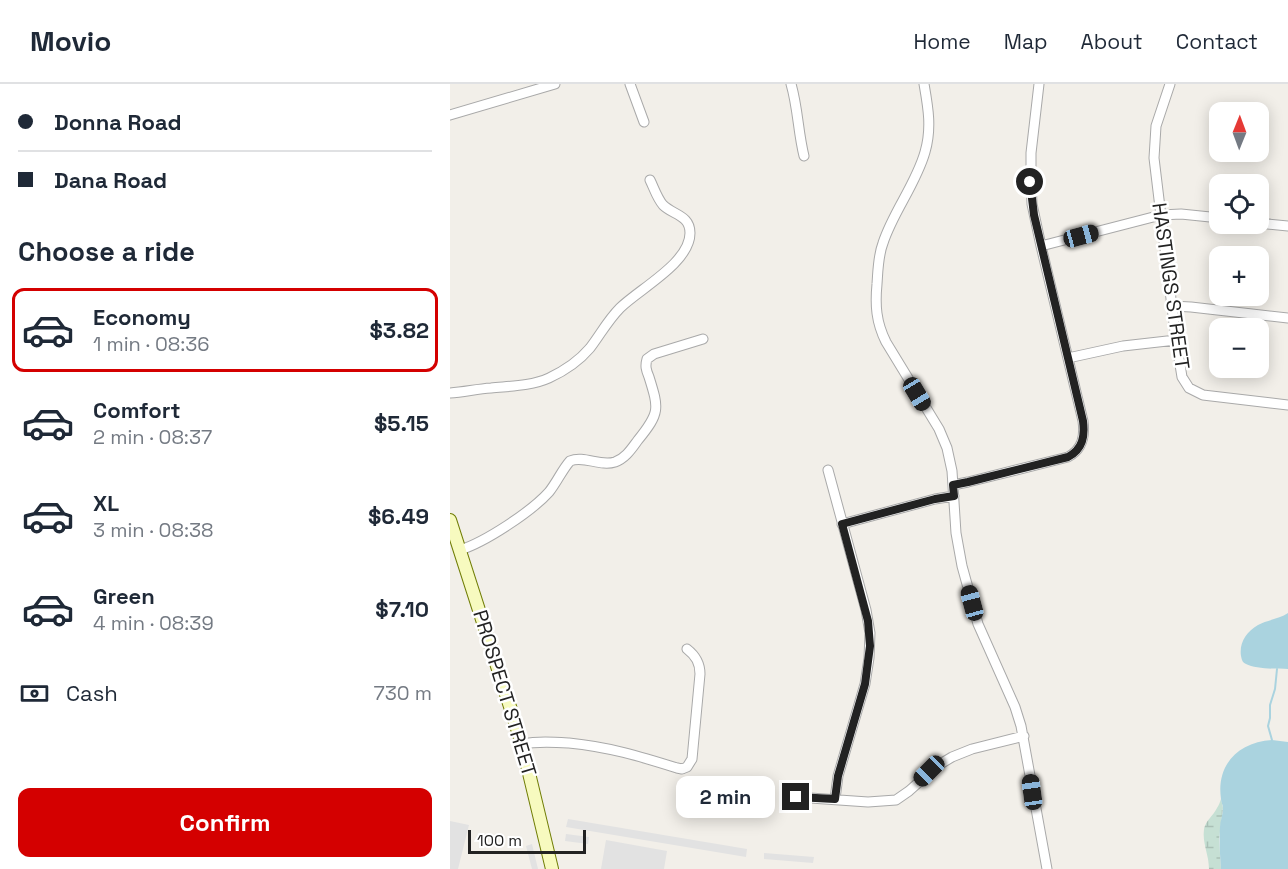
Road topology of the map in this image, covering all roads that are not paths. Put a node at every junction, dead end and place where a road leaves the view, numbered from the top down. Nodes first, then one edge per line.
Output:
1 (555, 84) edge
2 (630, 84) edge
3 (791, 84) edge
4 (924, 84) edge
5 (1039, 84) edge
6 (1170, 84) edge
7 (450, 115) edge
8 (644, 122) dead end
9 (804, 156) dead end
10 (650, 180) dead end
11 (1161, 215) junction
12 (1209, 217) edge
13 (1269, 224) edge
14 (1288, 226) edge
15 (1041, 246) junction
16 (1172, 306) junction
17 (1288, 318) edge
18 (704, 339) dead end
19 (1176, 340) junction
20 (1068, 358) junction
21 (450, 393) edge
22 (1288, 405) edge
23 (828, 470) dead end
24 (953, 485) junction
25 (954, 496) junction
26 (450, 520) edge
27 (842, 524) junction
28 (460, 550) junction
29 (687, 649) dead end
30 (1024, 736) junction
31 (522, 744) junction
32 (796, 797) dead end
33 (835, 799) junction
34 (552, 869) edge
35 (1047, 869) edge

1 - 7 street
2 - 8 street
3 - 9 street
4 - 24 street
5 - 15 street
6 - 11 street, HASTINGS STREET
10 - 21 street
11 - 12 street
11 - 15 street
11 - 16 street, HASTINGS STREET
13 - 14 street
15 - 20 street
16 - 17 street
16 - 19 street, HASTINGS STREET
18 - 28 street
19 - 20 street
19 - 22 street, HASTINGS STREET
20 - 24 street
23 - 27 street
24 - 25 street
25 - 27 street
25 - 30 street
26 - 28 street, PROSPECT STREET
27 - 33 street
28 - 31 street, PROSPECT STREET
29 - 31 street
30 - 33 street
30 - 35 street
31 - 34 street, PROSPECT STREET
32 - 33 street

